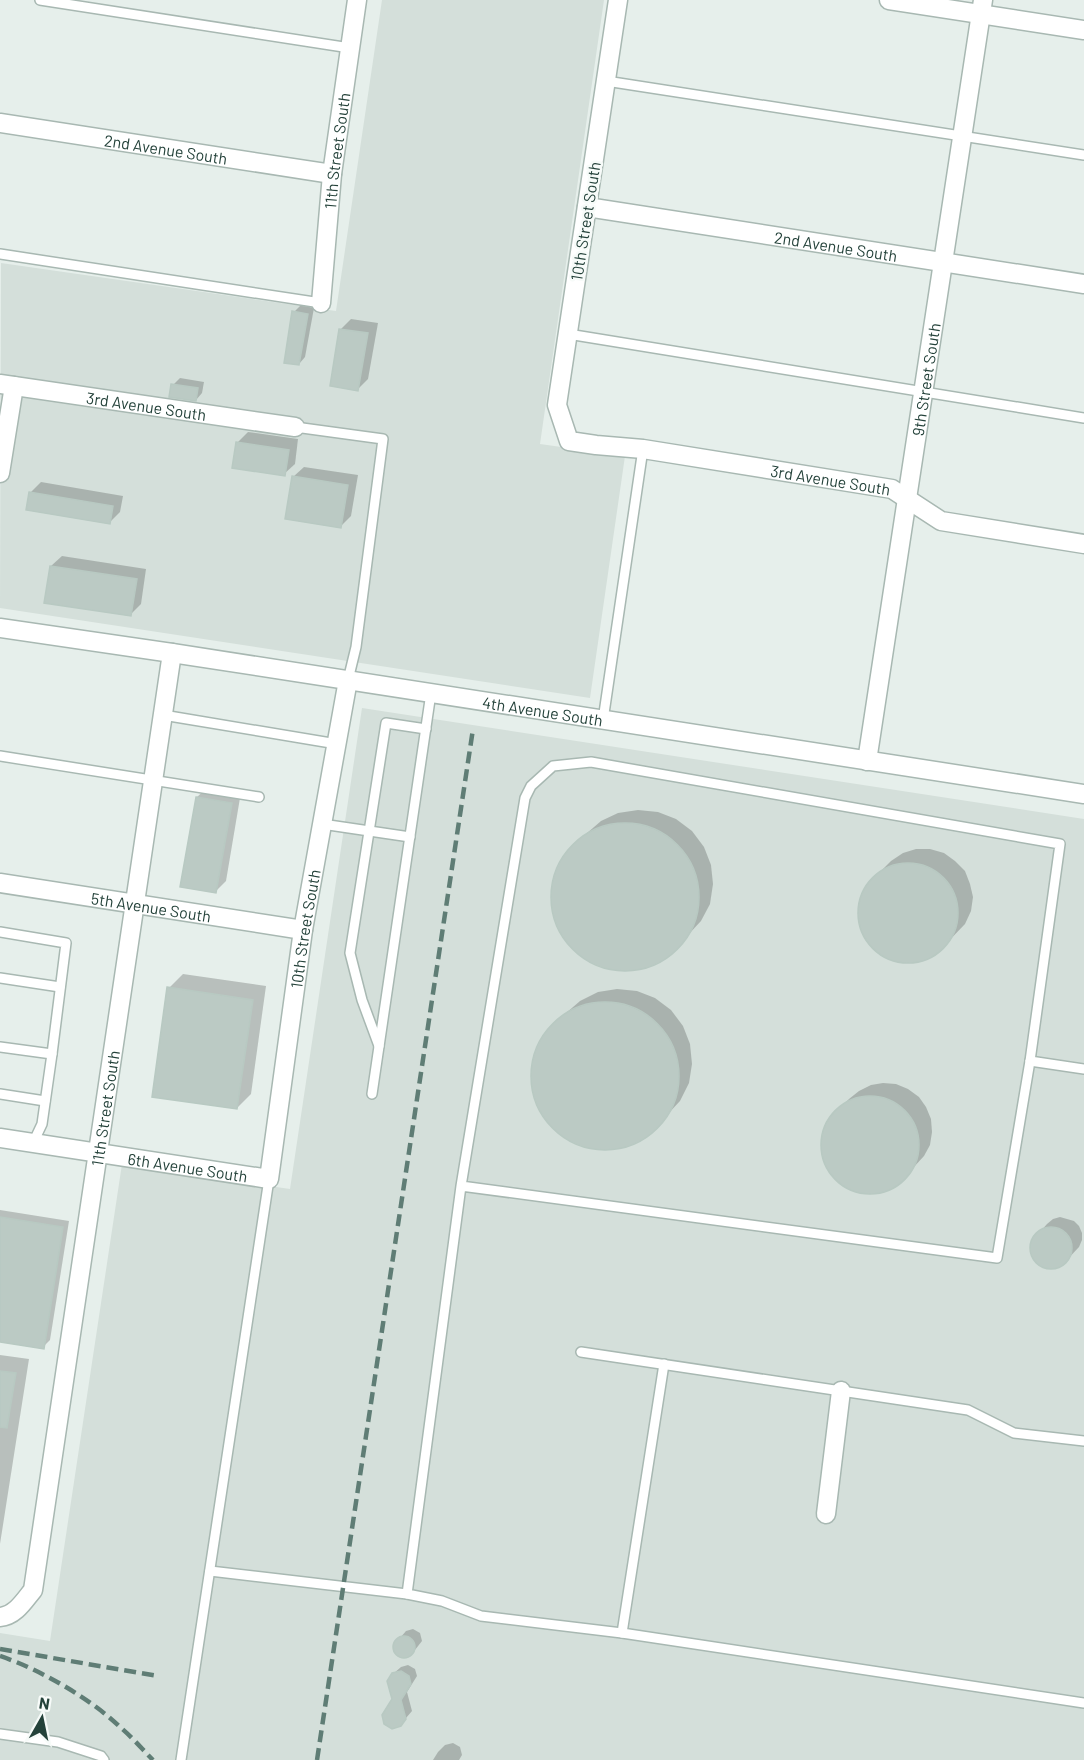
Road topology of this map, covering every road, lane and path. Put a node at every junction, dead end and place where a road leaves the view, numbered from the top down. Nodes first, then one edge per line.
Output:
1 (40, 0) edge
2 (357, 0) edge
3 (618, 0) edge
4 (889, 0) edge
5 (982, 7) edge
6 (1084, 30) edge
7 (350, 48) junction
8 (606, 81) junction
9 (0, 123) edge
10 (962, 136) junction
11 (1084, 155) edge
12 (332, 174) junction
13 (587, 207) junction
14 (0, 254) edge
15 (943, 262) junction
16 (1084, 284) edge
17 (321, 303) joint
18 (568, 334) junction
19 (7, 385) edge
20 (923, 392) junction
21 (1084, 418) edge
22 (295, 428) joint
23 (569, 441) joint
24 (643, 449) junction
25 (0, 473) edge
26 (907, 499) junction
27 (1084, 544) edge
28 (0, 627) edge
29 (172, 653) junction
30 (348, 680) junction
31 (431, 693) junction
32 (163, 716) junction
33 (603, 720) junction
34 (426, 729) junction
35 (337, 744) junction
36 (0, 756) edge
37 (867, 760) junction
38 (153, 780) junction
39 (1084, 794) edge
40 (259, 797) dead end
41 (322, 824) junction
42 (369, 831) junction
43 (410, 837) junction
44 (0, 883) edge
45 (135, 904) junction
46 (303, 930) junction
47 (0, 932) edge
48 (0, 978) edge
49 (60, 987) junction
50 (0, 1047) edge
51 (380, 1048) junction
52 (52, 1054) junction
53 (1030, 1060) junction
54 (1084, 1069) edge
55 (0, 1094) edge
56 (372, 1094) dead end
57 (45, 1101) junction
58 (0, 1138) edge
59 (33, 1143) junction
60 (98, 1153) junction
61 (269, 1179) junction
62 (461, 1186) junction
63 (581, 1352) dead end
64 (664, 1364) junction
65 (841, 1391) junction
66 (1084, 1442) edge
67 (826, 1514) dead end
68 (210, 1571) junction
69 (407, 1594) junction
70 (0, 1617) edge
71 (622, 1634) junction
72 (1084, 1703) edge
73 (0, 1734) edge
74 (104, 1760) edge
75 (181, 1760) edge

1 - 7 lane
2 - 7 street, 11th Street South
3 - 8 street, 10th Street South
4 - 5 street
5 - 6 street
5 - 10 street, 9th Street South
7 - 12 street, 11th Street South
8 - 10 lane
8 - 13 street, 10th Street South
9 - 12 street, 2nd Avenue South
10 - 11 lane
10 - 15 street, 9th Street South
12 - 17 street, 11th Street South
13 - 15 street, 2nd Avenue South
13 - 18 street, 10th Street South
14 - 17 lane
15 - 16 street, 2nd Avenue South
15 - 20 street, 9th Street South
18 - 20 lane
18 - 23 street, 10th Street South
19 - 22 street, 3rd Avenue South
19 - 25 street
20 - 21 lane
20 - 26 street, 9th Street South
22 - 30 lane
23 - 24 street, 3rd Avenue South
24 - 26 street, 3rd Avenue South
24 - 33 lane
26 - 27 street, 3rd Avenue South
26 - 37 street, 9th Street South
28 - 29 street, 4th Avenue South
29 - 30 street, 4th Avenue South
29 - 32 street, 11th Street South
30 - 31 street, 4th Avenue South
30 - 35 street, 10th Street South
31 - 33 street, 4th Avenue South
31 - 34 lane
32 - 35 lane
32 - 38 street, 11th Street South
33 - 37 street, 4th Avenue South
34 - 42 lane
34 - 43 lane
35 - 41 street, 10th Street South
36 - 38 lane
37 - 39 street, 4th Avenue South
38 - 40 lane
38 - 45 street, 11th Street South
41 - 42 lane
41 - 46 street, 10th Street South
42 - 43 lane
42 - 51 lane
43 - 51 lane
44 - 45 street, 5th Avenue South
45 - 46 street, 5th Avenue South
45 - 60 street, 11th Street South
46 - 61 street, 10th Street South
47 - 49 lane
48 - 49 lane
49 - 52 lane
50 - 52 lane
51 - 56 lane
52 - 57 lane
53 - 54 lane
53 - 62 lane
53 - 62 lane
55 - 57 lane
57 - 59 lane
58 - 59 street, 6th Avenue South
59 - 60 street, 6th Avenue South
60 - 61 street, 6th Avenue South
60 - 70 street, 11th Street South
61 - 68 lane
62 - 69 lane
63 - 64 lane
64 - 65 lane
64 - 71 lane
65 - 66 lane
65 - 67 street
68 - 69 lane
68 - 75 lane
69 - 71 lane
71 - 72 lane
73 - 74 lane

